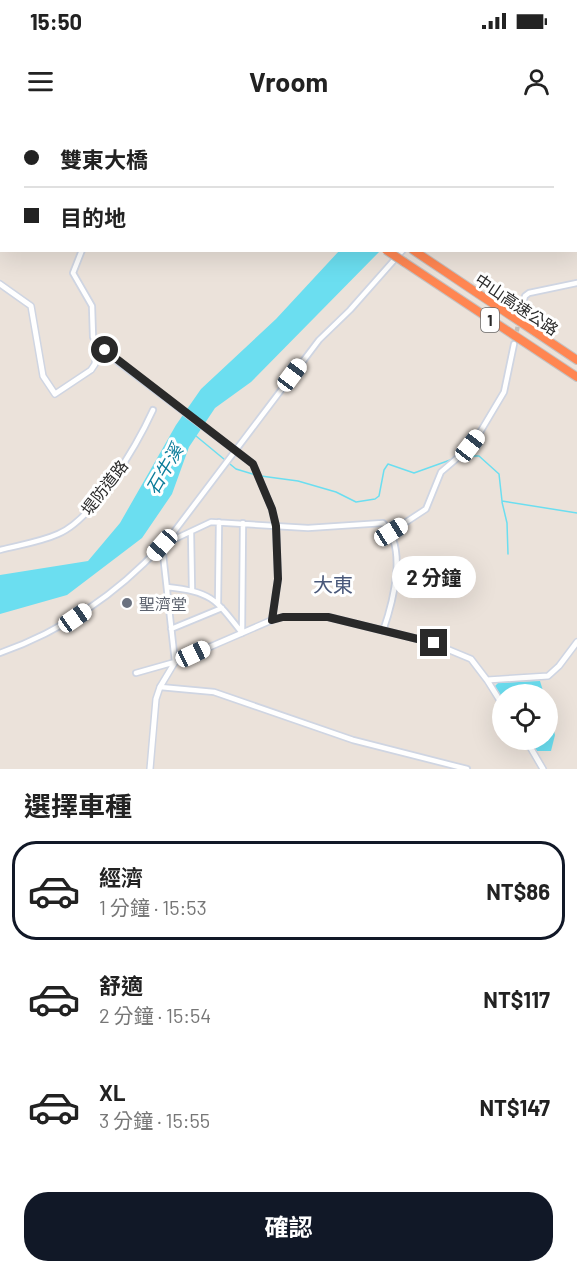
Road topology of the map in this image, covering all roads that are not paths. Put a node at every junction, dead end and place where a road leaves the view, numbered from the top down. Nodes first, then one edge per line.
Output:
1 (81, 252) edge
2 (389, 252) edge
3 (401, 252) edge
4 (415, 252) edge
5 (577, 283) edge
6 (0, 284) edge
7 (521, 311) tunnel mouth
8 (514, 344) tunnel mouth
9 (98, 349) junction
10 (577, 360) edge
11 (577, 377) edge
12 (153, 410) dead end
13 (236, 449) junction
14 (219, 522) junction
15 (243, 523) junction
16 (276, 526) junction
17 (191, 531) junction
18 (391, 532) junction
19 (164, 544) junction
20 (0, 550) edge
21 (167, 586) junction
22 (192, 590) junction
23 (220, 606) junction
24 (272, 620) junction
25 (171, 629) junction
26 (383, 631) junction
27 (242, 633) junction
28 (577, 642) edge
29 (0, 653) edge
30 (175, 662) junction
31 (136, 673) dead end
32 (487, 680) junction
33 (160, 687) junction
34 (492, 688) edge
35 (532, 750) edge
36 (150, 769) edge
37 (467, 769) edge
38 (543, 769) edge

1 - 9 street
2 - 11 highway, 中山高速公路 / 1, bridge
3 - 13 street
4 - 10 highway, 中山高速公路 / 1
5 - 7 street
6 - 9 street
8 - 18 street
9 - 13 street
12 - 20 street, 堤防道路
13 - 16 street
13 - 19 street
14 - 15 street
14 - 17 street
14 - 23 street
15 - 16 street
15 - 27 street
16 - 18 street
16 - 24 street
17 - 19 street
17 - 22 street
18 - 26 street
19 - 21 street
19 - 29 street
21 - 22 street
21 - 25 street
22 - 23 street
23 - 25 street
23 - 27 street
24 - 26 street
24 - 27 street
25 - 30 street
26 - 32 street
27 - 30 street
28 - 32 street
30 - 31 street
30 - 33 street
32 - 34 street
33 - 36 street
33 - 37 street
35 - 38 street

